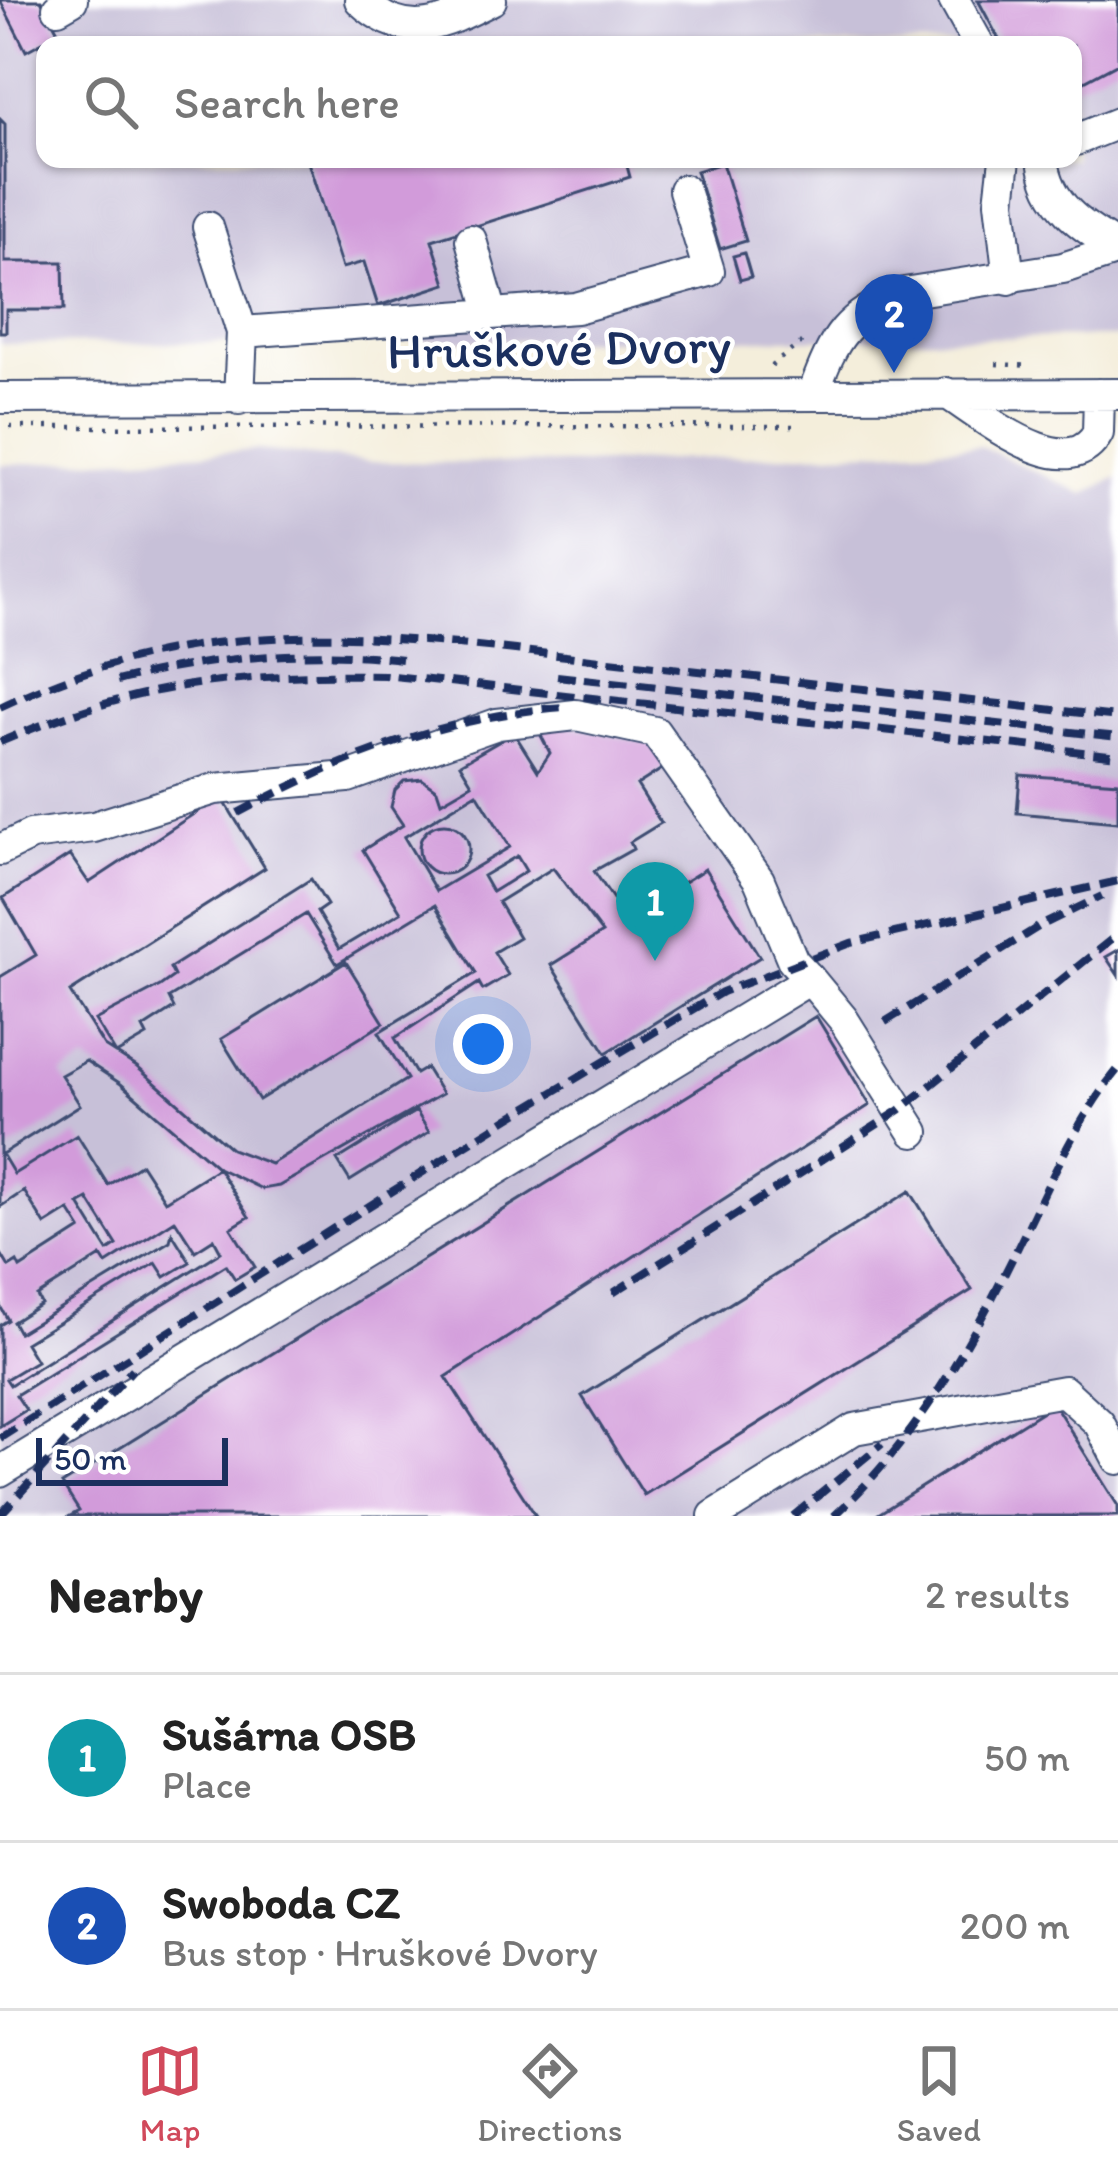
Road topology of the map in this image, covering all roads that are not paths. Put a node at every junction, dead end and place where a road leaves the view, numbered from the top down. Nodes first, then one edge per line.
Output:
1 (360, 0) edge
2 (491, 0) edge
3 (954, 0) edge
4 (974, 36) edge
5 (1118, 123) edge
6 (1082, 137) edge
7 (1004, 168) edge
8 (1044, 168) edge
9 (684, 190) dead end
10 (208, 227) dead end
11 (471, 240) dead end
12 (1118, 249) edge
13 (1010, 279) junction
14 (492, 314) junction
15 (242, 332) junction
16 (946, 393) junction
17 (813, 394) junction
18 (1108, 394) edge
19 (0, 398) edge
20 (239, 399) junction
21 (0, 850) edge
22 (810, 979) junction
23 (914, 1132) dead end
24 (1118, 1459) edge
25 (0, 1472) edge
26 (714, 1516) edge

1 - 2 street
3 - 4 street
5 - 6 street
7 - 13 street
8 - 12 street
9 - 14 street
10 - 15 street
11 - 14 street
12 - 13 street
13 - 17 street
14 - 15 street
15 - 20 street
16 - 17 street, Hruškové Dvory
16 - 18 street, Hruškové Dvory
16 - 18 street
17 - 20 street, Hruškové Dvory
19 - 20 street, Hruškové Dvory
21 - 22 street
22 - 23 street
22 - 25 street
24 - 26 street

